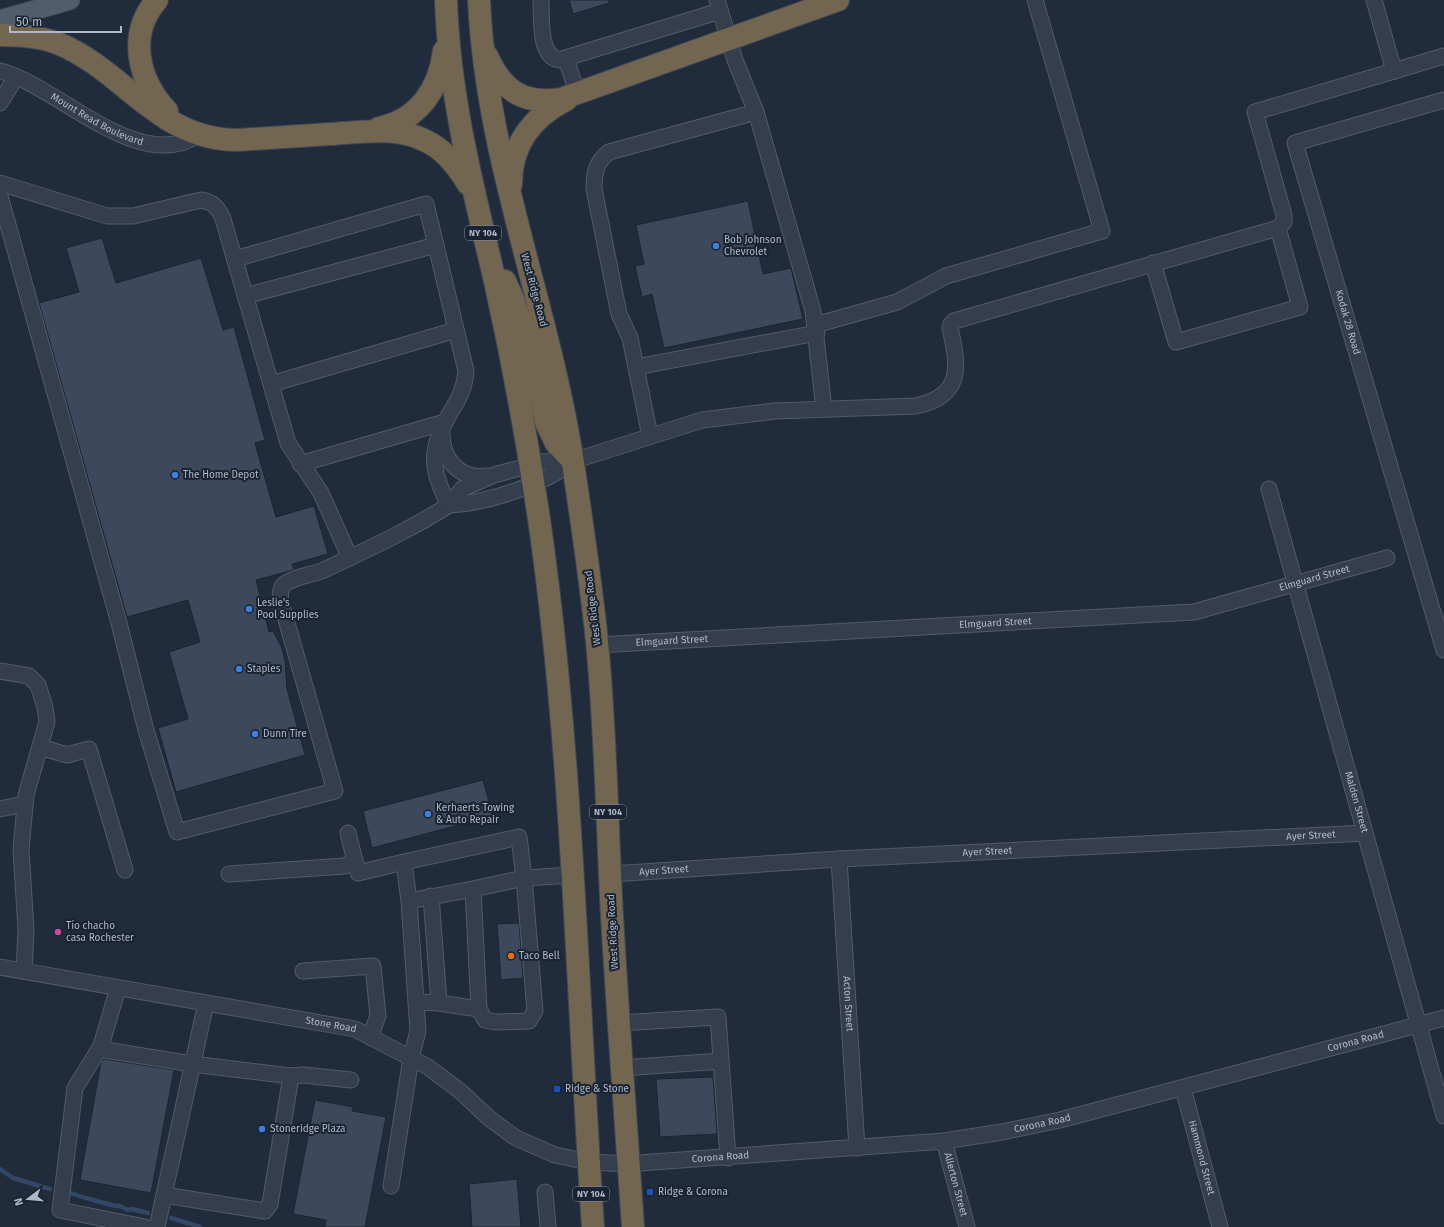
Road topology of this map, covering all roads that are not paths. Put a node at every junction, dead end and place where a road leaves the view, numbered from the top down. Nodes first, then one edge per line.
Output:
1 (70, 0) edge
2 (156, 0) edge
3 (479, 0) edge
4 (541, 0) edge
5 (838, 0) edge
6 (1035, 0) edge
7 (1374, 0) edge
8 (446, 6) edge
9 (719, 6) edge
10 (0, 20) edge
11 (480, 27) junction
12 (0, 35) edge
13 (729, 40) junction
14 (1444, 56) edge
15 (566, 59) junction
16 (1394, 71) junction
17 (0, 72) edge
18 (16, 77) junction
19 (578, 95) junction
20 (1444, 100) edge
21 (0, 104) edge
22 (756, 112) junction
23 (360, 132) junction
24 (198, 135) junction
25 (0, 183) edge
26 (0, 196) edge
27 (476, 203) junction
28 (512, 208) junction
29 (1278, 228) junction
30 (485, 240) junction
31 (436, 245) junction
32 (235, 259) junction
33 (1153, 263) junction
34 (245, 296) junction
35 (816, 329) junction
36 (456, 330) junction
37 (636, 367) junction
38 (271, 384) junction
39 (824, 409) junction
40 (444, 424) junction
41 (650, 436) junction
42 (573, 461) junction
43 (300, 464) junction
44 (494, 475) junction
45 (531, 475) junction
46 (1269, 489) dead end
47 (449, 505) junction
48 (350, 558) junction
49 (1387, 558) dead end
50 (1294, 585) junction
51 (597, 645) junction
52 (1444, 650) edge
53 (0, 671) edge
54 (40, 746) junction
55 (25, 804) junction
56 (0, 809) edge
57 (348, 833) dead end
58 (1365, 833) junction
59 (839, 859) junction
60 (355, 862) junction
61 (404, 862) junction
62 (125, 870) dead end
63 (229, 874) dead end
64 (611, 874) junction
65 (573, 875) junction
66 (524, 878) junction
67 (472, 888) junction
68 (431, 896) junction
69 (408, 901) junction
70 (0, 967) edge
71 (24, 971) junction
72 (303, 971) dead end
73 (118, 988) junction
74 (416, 1002) junction
75 (206, 1003) junction
76 (439, 1003) junction
77 (479, 1009) junction
78 (1444, 1018) edge
79 (619, 1023) junction
80 (1420, 1025) junction
81 (370, 1037) junction
82 (99, 1049) junction
83 (411, 1058) junction
84 (721, 1061) junction
85 (192, 1064) junction
86 (622, 1068) junction
87 (291, 1076) junction
88 (351, 1080) dead end
89 (1183, 1088) junction
90 (1444, 1116) edge
91 (944, 1141) junction
92 (857, 1148) junction
93 (728, 1158) junction
94 (589, 1162) junction
95 (629, 1164) junction
96 (391, 1186) dead end
97 (545, 1192) dead end
98 (164, 1195) junction
99 (145, 1227) edge
100 (157, 1227) edge
101 (548, 1227) edge
102 (593, 1227) edge
103 (633, 1227) edge
104 (967, 1227) edge
105 (1220, 1227) edge

1 - 10 main road
2 - 24 highway
3 - 11 highway, West Ridge Road / NY 104
4 - 15 street
5 - 13 highway
6 - 35 street
7 - 16 street
8 - 23 highway
8 - 27 highway, NY 104
9 - 13 street
9 - 15 street
11 - 19 highway
11 - 28 highway, West Ridge Road / NY 104
12 - 24 highway
13 - 19 highway
13 - 22 street
14 - 16 street
15 - 19 street
16 - 29 street
17 - 18 street, Mount Read Boulevard
18 - 21 street
18 - 24 street, Mount Read Boulevard
19 - 28 highway
20 - 52 street, Kodak 28 Road
22 - 35 street
22 - 37 street
23 - 24 highway
23 - 27 highway
25 - 32 street
26 - 48 street
27 - 30 highway, NY 104
28 - 42 highway, West Ridge Road / NY 104
29 - 33 street
29 - 33 street
30 - 42 highway
30 - 45 highway, NY 104
31 - 32 street
31 - 34 street
31 - 36 street
32 - 34 street
33 - 39 street
34 - 38 street
35 - 37 street
35 - 39 street
36 - 38 street
36 - 40 street
37 - 41 street
38 - 43 street
39 - 41 street
40 - 43 street
40 - 44 street
40 - 47 street
41 - 42 street
42 - 45 street
42 - 45 street
42 - 51 highway, West Ridge Road / NY 104
43 - 48 street
44 - 45 street
44 - 47 street
45 - 47 street
45 - 65 highway, NY 104
46 - 50 street, Malden Street
47 - 48 street
49 - 50 street, Elmguard Street
50 - 51 street, Elmguard Street
50 - 58 street, Malden Street
51 - 64 highway, West Ridge Road / NY 104
53 - 54 street
54 - 55 street
54 - 62 street
55 - 56 street
55 - 71 street
57 - 60 street
58 - 59 street, Ayer Street
58 - 80 street, Malden Street
59 - 64 street, Ayer Street
59 - 92 street, Acton Street
60 - 61 street
60 - 63 street
61 - 66 street
61 - 69 street
64 - 79 highway, West Ridge Road / NY 104
65 - 66 street
65 - 94 highway, NY 104
66 - 67 street
66 - 77 street
67 - 68 street
67 - 77 street
68 - 69 street
68 - 76 street
69 - 74 street
70 - 71 street, Stone Road
71 - 73 street, Stone Road
72 - 81 street
73 - 75 street, Stone Road
73 - 82 street
74 - 76 street
74 - 83 street
75 - 81 street, Stone Road
75 - 85 street
76 - 77 street
78 - 80 street, Corona Road
79 - 84 street
79 - 86 highway, West Ridge Road / NY 104
80 - 89 street, Corona Road
80 - 90 street, Malden Street
81 - 83 street, Stone Road
82 - 85 street
82 - 99 street
83 - 94 street, Stone Road
83 - 96 street
84 - 86 street
84 - 93 street
85 - 87 street
85 - 98 street
86 - 95 highway, West Ridge Road / NY 104
87 - 88 street
87 - 98 street
89 - 91 street, Corona Road
89 - 105 street, Hammond Street
91 - 92 street, Corona Road
91 - 104 street, Allerton Street
92 - 93 street, Corona Road
93 - 95 street, Corona Road
94 - 95 street, Stone Road
94 - 102 highway, NY 104
95 - 103 highway, West Ridge Road / NY 104
97 - 101 street
98 - 100 street

